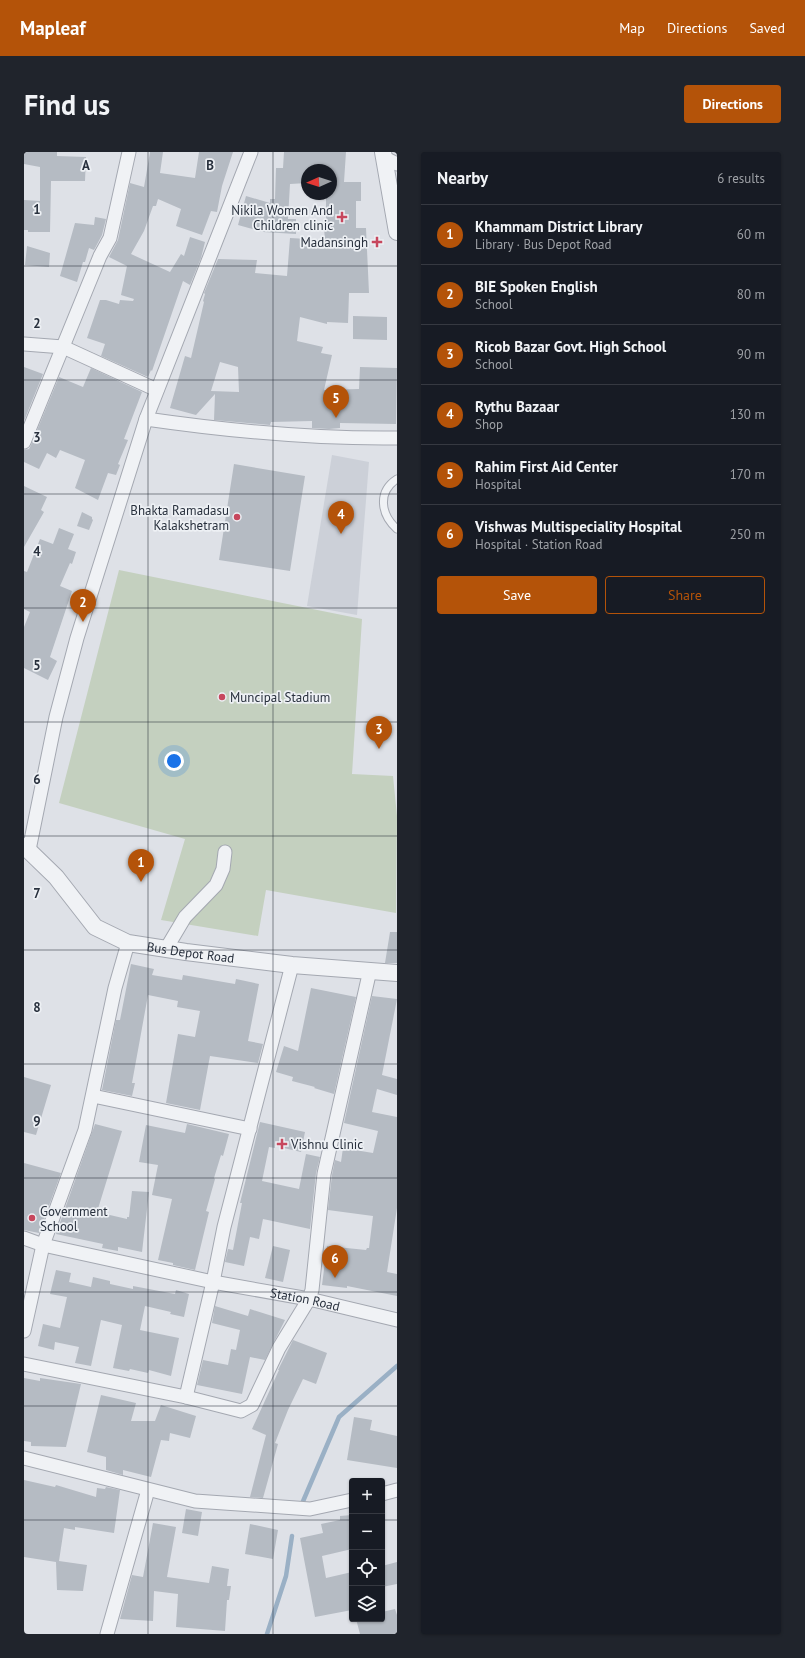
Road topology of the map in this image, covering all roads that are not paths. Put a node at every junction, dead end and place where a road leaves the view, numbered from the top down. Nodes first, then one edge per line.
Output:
1 (129, 152) edge
2 (251, 152) edge
3 (388, 158) edge
4 (397, 232) edge
5 (24, 344) edge
6 (63, 347) junction
7 (157, 390) junction
8 (146, 419) junction
9 (397, 438) edge
10 (24, 442) edge
11 (397, 479) edge
12 (397, 529) edge
13 (27, 848) edge
14 (225, 852) dead end
15 (128, 943) junction
16 (166, 949) junction
17 (292, 965) junction
18 (370, 970) junction
19 (397, 972) edge
20 (93, 1096) junction
21 (250, 1129) junction
22 (24, 1238) edge
23 (43, 1245) junction
24 (213, 1282) junction
25 (308, 1298) junction
26 (397, 1320) edge
27 (25, 1322) edge
28 (24, 1364) edge
29 (186, 1397) junction
30 (24, 1458) edge
31 (148, 1490) junction
32 (397, 1490) edge
33 (385, 1493) edge
34 (349, 1501) edge
35 (107, 1634) edge

1 - 6 street
2 - 7 street
3 - 4 street
5 - 6 street
6 - 7 street
6 - 10 street
7 - 8 street
8 - 9 street
8 - 13 street
11 - 12 lane
13 - 15 street, Bus Depot Road
14 - 16 street
15 - 16 street, Bus Depot Road
15 - 20 street
16 - 17 street, Bus Depot Road
17 - 18 street, Bus Depot Road
17 - 21 street
18 - 19 street, Bus Depot Road
18 - 25 street
20 - 21 street
20 - 23 street
21 - 24 street
22 - 23 street, Station Road
23 - 24 street, Station Road
23 - 27 street
24 - 25 street, Station Road
24 - 29 street
25 - 26 street, Station Road
25 - 29 street
28 - 29 street
30 - 31 street
31 - 34 street
31 - 35 street
32 - 33 street

